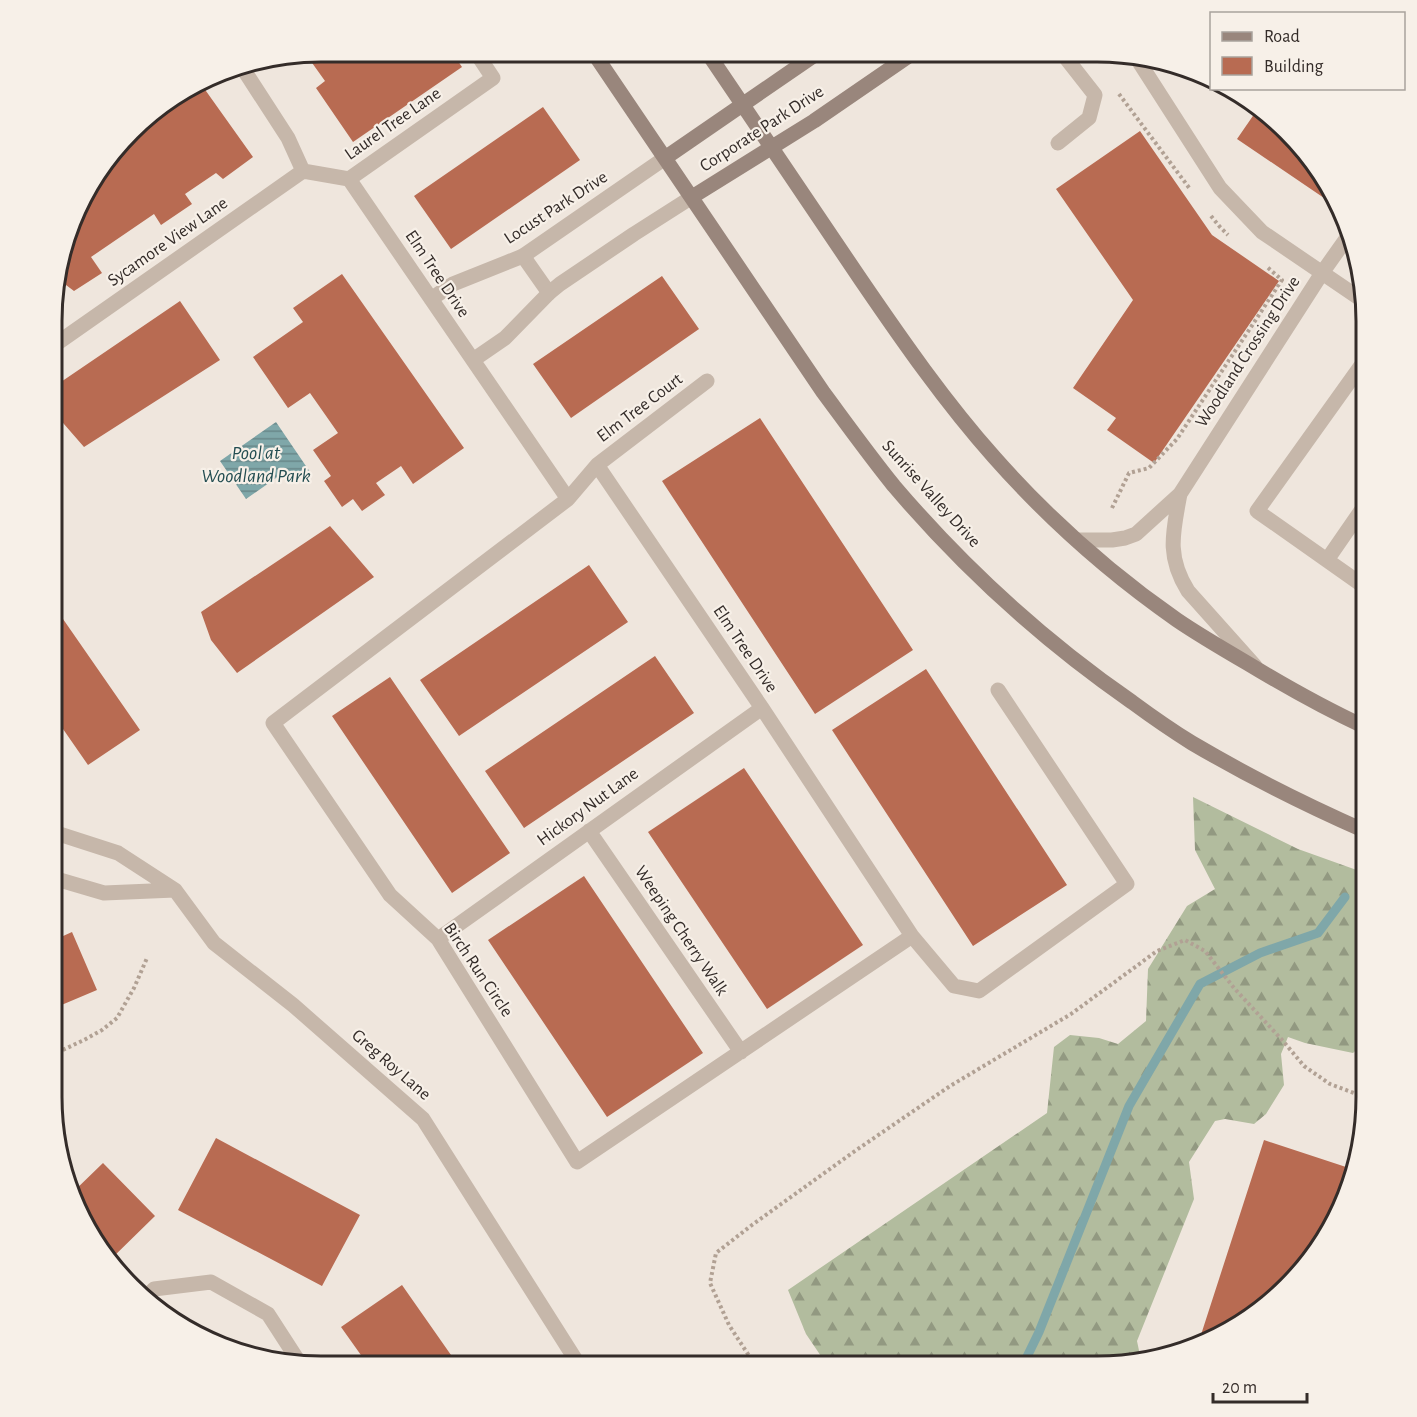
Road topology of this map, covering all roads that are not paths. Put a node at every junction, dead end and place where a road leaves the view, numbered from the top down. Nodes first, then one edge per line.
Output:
1 (482, 62) edge
2 (600, 62) edge
3 (714, 62) edge
4 (804, 62) edge
5 (900, 62) edge
6 (1069, 62) edge
7 (1141, 65) edge
8 (245, 72) edge
9 (742, 105) junction
10 (1058, 143) dead end
11 (771, 147) junction
12 (665, 158) junction
13 (303, 171) junction
14 (349, 179) junction
15 (692, 197) junction
16 (1344, 242) edge
17 (523, 256) junction
18 (1322, 273) junction
19 (549, 293) junction
20 (1354, 295) edge
21 (431, 299) junction
22 (62, 340) edge
23 (473, 360) junction
24 (1356, 373) edge
25 (707, 381) dead end
26 (597, 465) junction
27 (1180, 494) junction
28 (568, 499) junction
29 (1356, 518) edge
30 (1077, 540) junction
31 (1327, 560) junction
32 (1356, 581) edge
33 (1259, 670) junction
34 (998, 690) dead end
35 (762, 708) junction
36 (1356, 722) edge
37 (1356, 827) edge
38 (589, 831) junction
39 (62, 835) edge
40 (62, 881) edge
41 (174, 890) junction
42 (912, 936) junction
43 (438, 939) junction
44 (741, 1052) junction
45 (151, 1292) edge
46 (294, 1354) edge
47 (573, 1356) edge

1 - 14 street, Laurel Tree Lane
2 - 12 main road, Sunrise Valley Drive
3 - 9 main road
4 - 9 main road, Corporate Park Drive
5 - 11 main road, Corporate Park Drive
6 - 10 street
7 - 18 street
8 - 13 street
9 - 11 main road
9 - 12 main road, Corporate Park Drive
11 - 15 main road, Corporate Park Drive
11 - 30 main road
12 - 15 main road, Sunrise Valley Drive
12 - 17 street, Locust Park Drive
13 - 14 street
13 - 22 street, Sycamore View Lane
14 - 21 street, Elm Tree Drive
15 - 19 street
15 - 37 main road, Sunrise Valley Drive
16 - 18 street, Woodland Crossing Drive
17 - 19 street
17 - 21 street, Locust Park Drive
18 - 20 street
18 - 27 street, Woodland Crossing Drive
19 - 23 street
21 - 23 street, Elm Tree Drive
23 - 28 street, Elm Tree Drive
24 - 31 street
25 - 26 street, Elm Tree Court
26 - 28 street
26 - 35 street, Elm Tree Drive
27 - 30 street, Woodland Crossing Drive
27 - 33 street, Woodland Crossing Drive
28 - 43 street, Birch Run Circle
29 - 31 street
30 - 33 main road
31 - 32 street
33 - 36 main road
34 - 42 street, Elm Tree Drive
35 - 38 street, Hickory Nut Lane
35 - 42 street, Elm Tree Drive
38 - 43 street, Hickory Nut Lane
38 - 44 street, Weeping Cherry Walk
39 - 41 street, Greg Roy Lane
40 - 41 street
41 - 47 street, Greg Roy Lane
42 - 44 street, Birch Run Circle
43 - 44 street, Birch Run Circle
45 - 46 street

